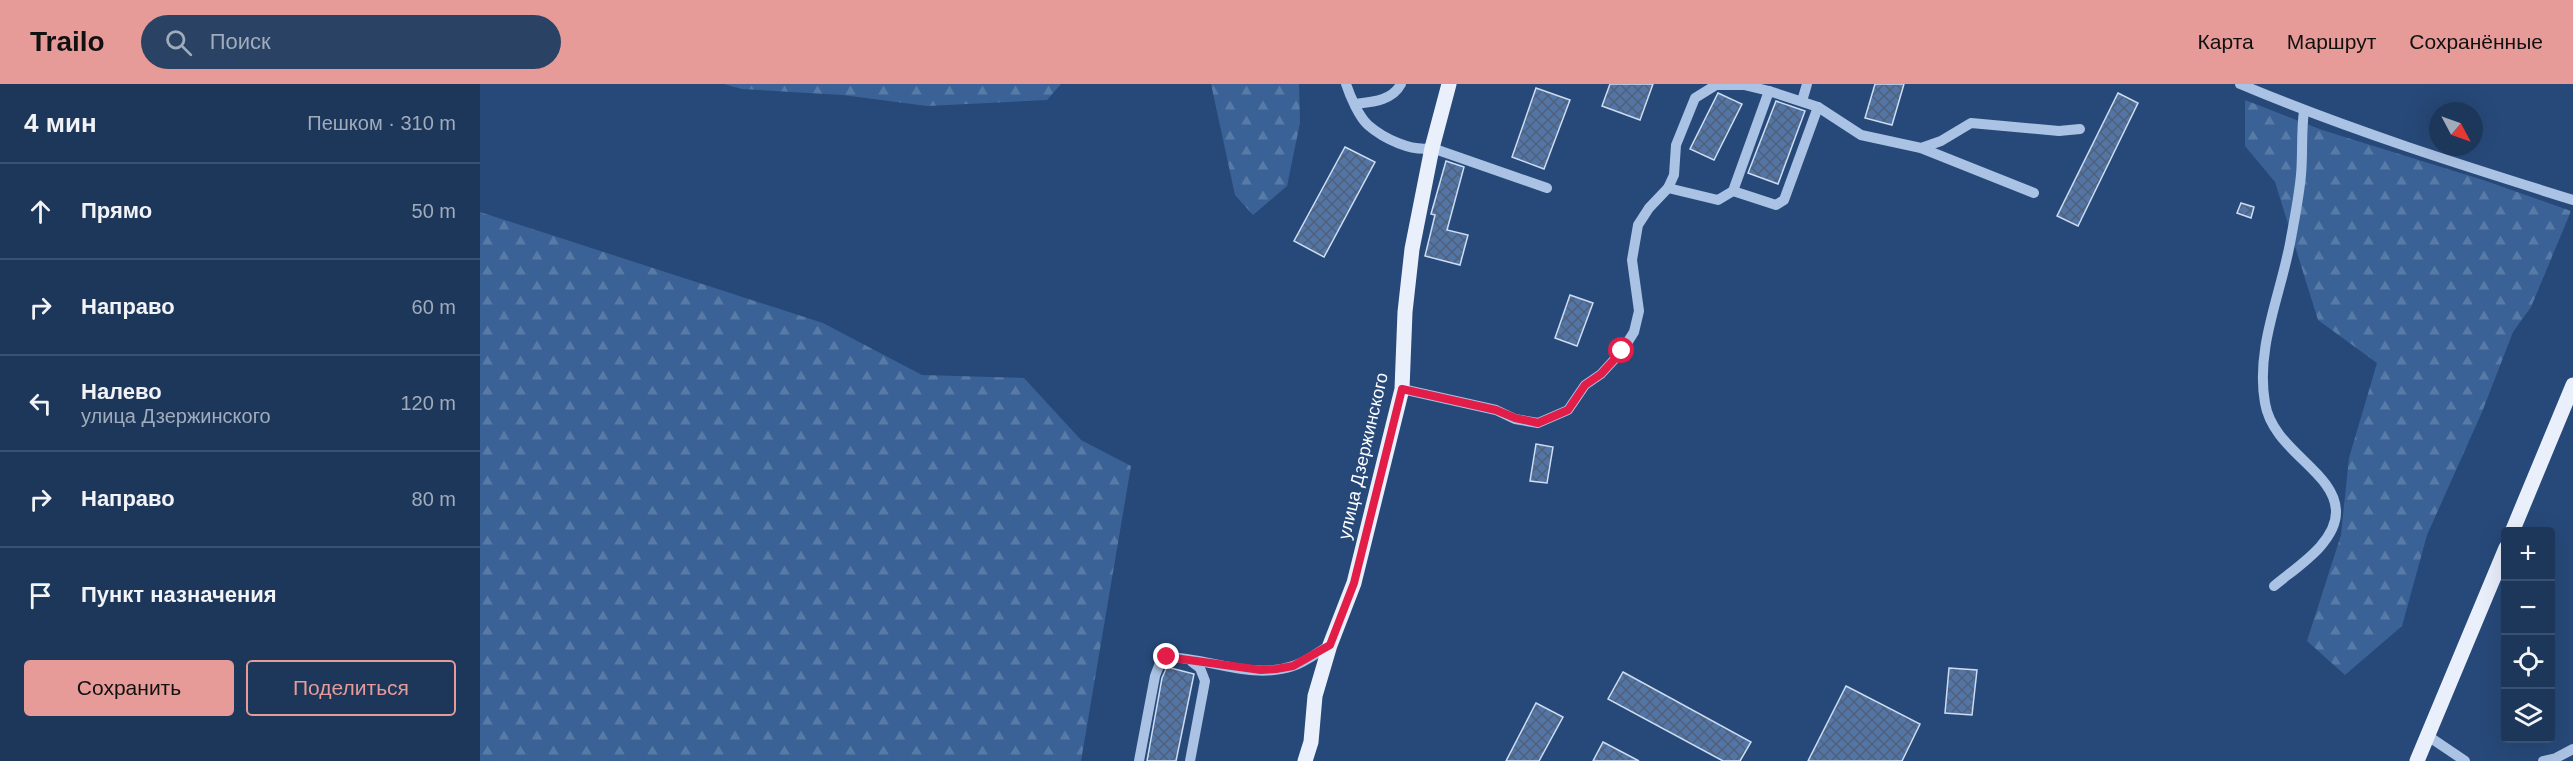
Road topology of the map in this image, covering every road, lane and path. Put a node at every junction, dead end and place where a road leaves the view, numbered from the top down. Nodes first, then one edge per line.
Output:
1 (1346, 84) edge
2 (1401, 84) edge
3 (1449, 84) edge
4 (1807, 84) edge
5 (2240, 84) edge
6 (1768, 91) junction
7 (1802, 101) junction
8 (1355, 104) junction
9 (1818, 107) junction
10 (2304, 111) junction
11 (2080, 129) dead end
12 (1432, 148) junction
13 (1921, 148) junction
14 (1547, 188) dead end
15 (1668, 188) junction
16 (1733, 190) junction
17 (2034, 193) dead end
18 (2573, 200) edge
19 (2573, 385) edge
20 (1402, 389) junction
21 (2514, 527) edge
22 (2501, 558) edge
23 (2274, 586) dead end
24 (1330, 645) junction
25 (1189, 659) junction
26 (2428, 736) junction
27 (2573, 749) edge
28 (1139, 761) edge
29 (1190, 761) edge
30 (1305, 761) edge
31 (2417, 761) edge
32 (2465, 761) edge
33 (2543, 761) edge

1 - 8 street
2 - 8 street
3 - 12 main road, улица Дзержинского
4 - 7 street
5 - 10 street
6 - 7 street
6 - 15 street
6 - 16 street
7 - 9 street
8 - 12 street
9 - 13 street
9 - 16 street
10 - 18 street
10 - 23 street
11 - 13 street
12 - 14 street
12 - 20 main road, улица Дзержинского
13 - 17 street
15 - 16 street
15 - 20 street
19 - 21 main road
20 - 24 main road, улица Дзержинского
22 - 26 main road
24 - 25 street
24 - 30 main road, улица Дзержинского
25 - 28 street
25 - 29 street
26 - 31 main road
26 - 32 street
27 - 33 street

